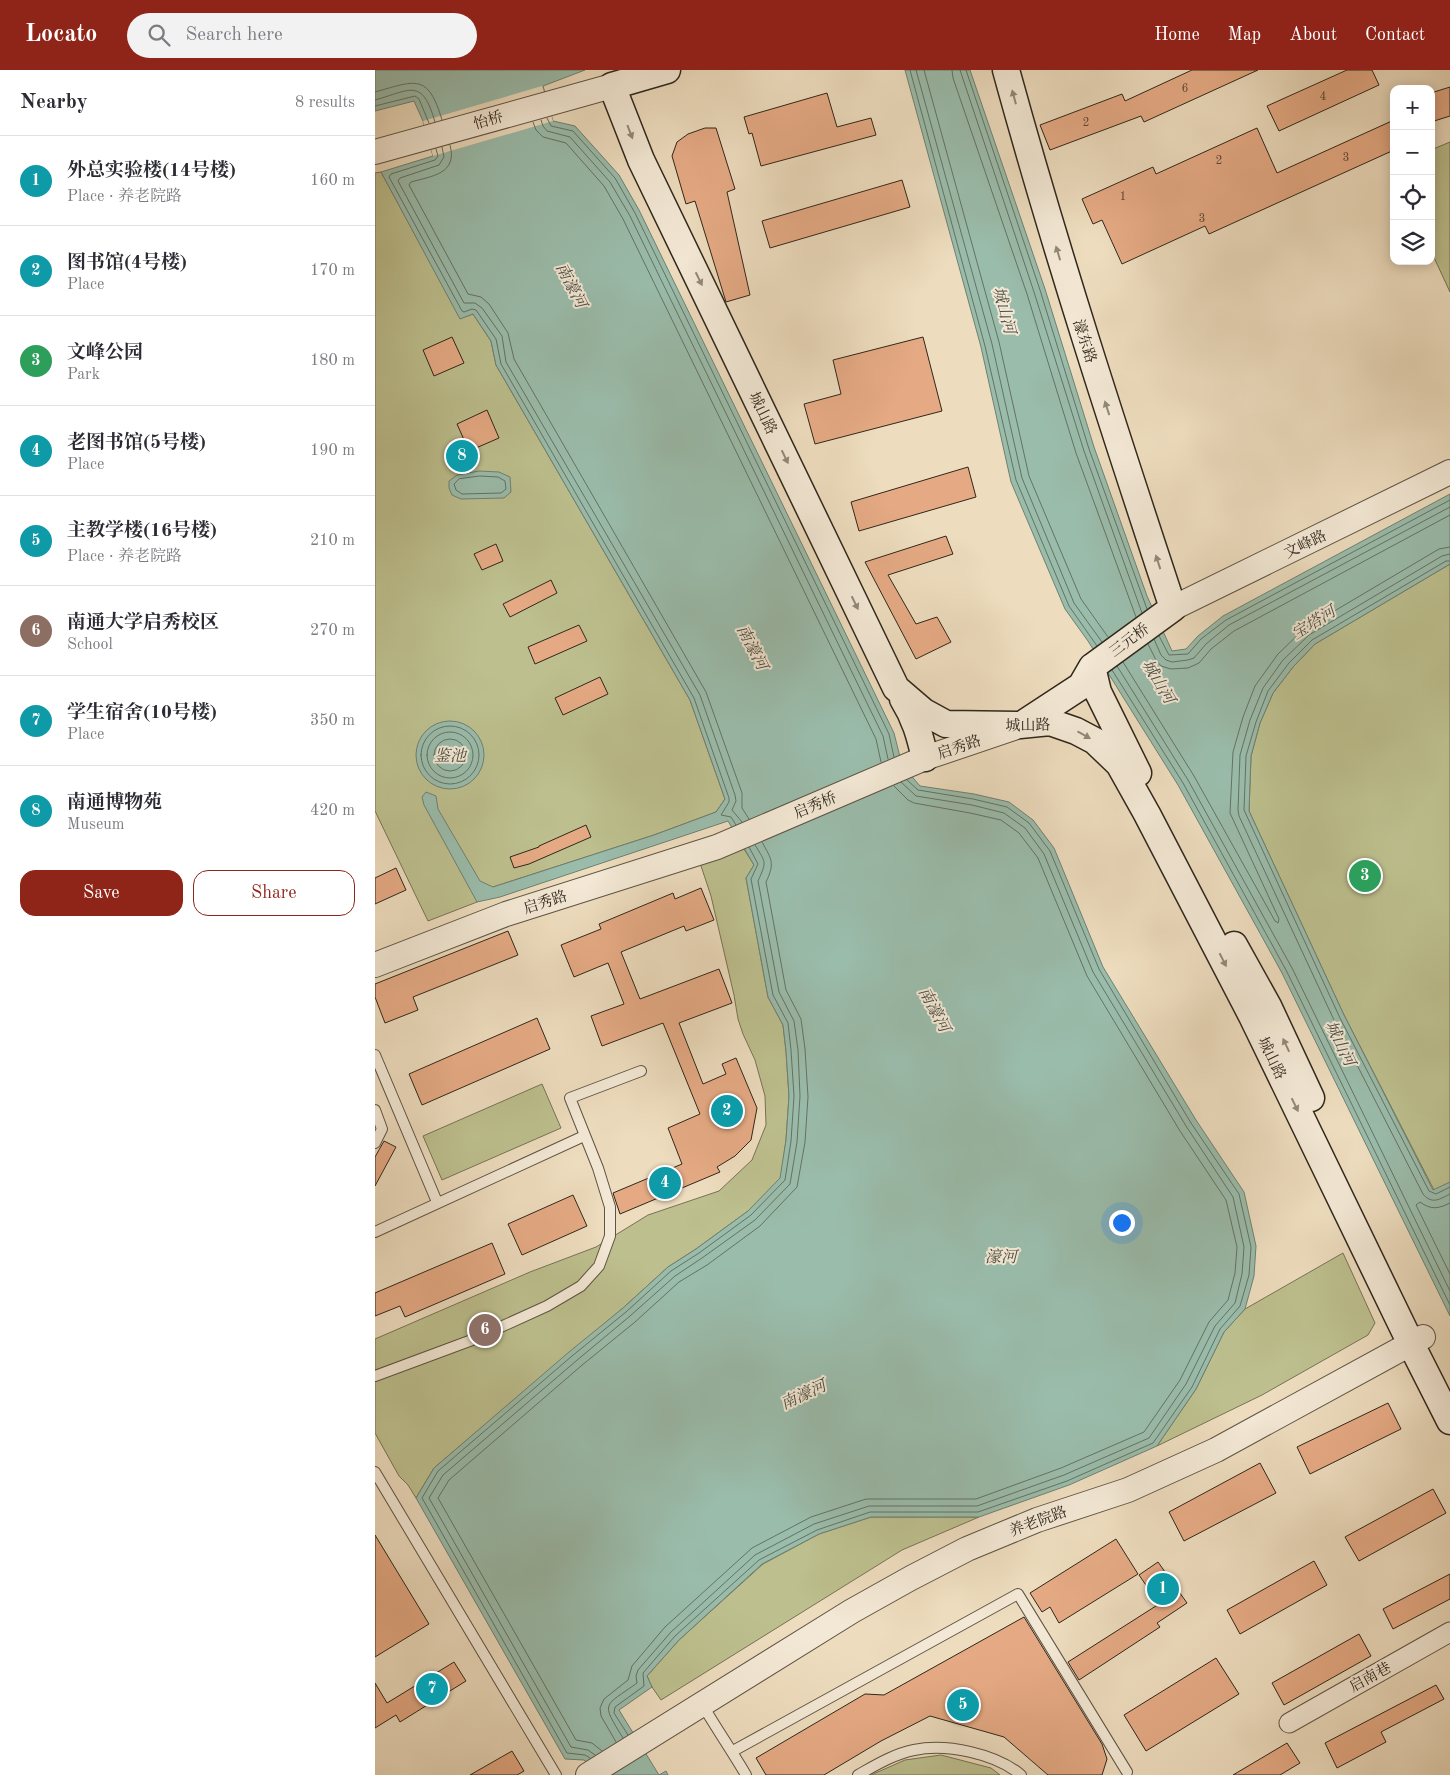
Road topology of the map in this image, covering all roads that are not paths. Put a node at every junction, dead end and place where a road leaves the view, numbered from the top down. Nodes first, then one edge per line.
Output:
1 (667, 70) edge
2 (1006, 70) edge
3 (612, 86) junction
4 (375, 152) edge
5 (1450, 472) edge
6 (1167, 613) junction
7 (1095, 665) junction
8 (897, 688) junction
9 (1021, 725) junction
10 (919, 761) junction
11 (717, 847) joint
12 (375, 964) edge
13 (375, 1055) edge
14 (641, 1071) dead end
15 (375, 1110) edge
16 (584, 1136) junction
17 (375, 1143) edge
18 (437, 1202) junction
19 (375, 1232) edge
20 (1417, 1341) junction
21 (375, 1376) edge
22 (1450, 1389) edge
23 (1450, 1421) edge
24 (375, 1472) edge
25 (1450, 1632) edge
26 (702, 1704) junction
27 (1289, 1723) dead end
28 (733, 1751) junction
29 (1127, 1772) dead end
30 (556, 1775) edge
31 (587, 1775) edge
32 (746, 1775) edge
33 (858, 1775) edge
34 (1021, 1775) edge

1 - 3 main road
6 -> 2 main road, 濠东路
3 - 4 street, 怡桥
3 -> 8 main road, 城山路
5 - 6 street, 文峰路
6 - 7 main road, 三元桥
7 - 9 main road
20 -> 7 main road, 城山路
8 - 9 main road, 城山路
8 - 10 main road
9 - 10 street, 启秀路
9 -> 20 main road, 城山路
10 - 11 street, 启秀桥
11 - 12 street, 启秀路
13 - 18 lane
14 - 16 lane
15 - 17 lane
16 - 18 lane
16 - 21 lane
18 - 19 lane
20 - 22 main road, 城山路
20 - 23 main road, 城山路
20 - 26 street, 养老院路
24 - 30 lane
25 - 27 street, 启南巷
26 - 28 lane
26 - 31 street, 养老院路
28 - 29 lane
28 - 32 lane
33 - 34 lane

